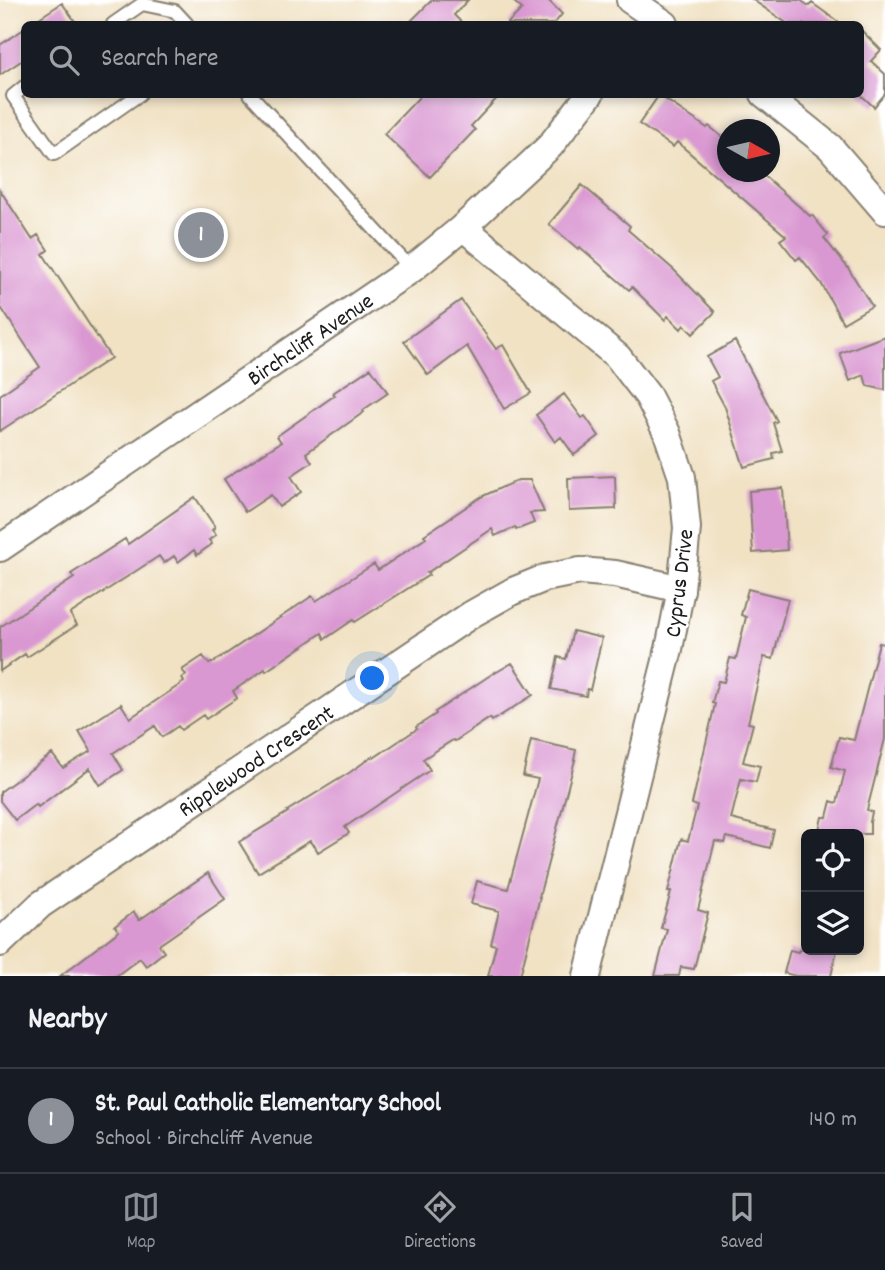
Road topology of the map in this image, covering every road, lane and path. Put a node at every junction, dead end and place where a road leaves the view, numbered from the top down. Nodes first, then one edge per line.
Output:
1 (630, 0) edge
2 (117, 21) edge
3 (184, 21) edge
4 (654, 21) edge
5 (21, 89) edge
6 (134, 98) edge
7 (254, 98) edge
8 (587, 98) edge
9 (769, 98) edge
10 (885, 211) edge
11 (463, 227) junction
12 (412, 269) junction
13 (0, 548) edge
14 (681, 589) junction
15 (0, 943) edge
16 (587, 976) edge

1 - 4 street
2 - 3 lane
5 - 6 lane
7 - 12 lane
8 - 11 street, Birchcliff Avenue
9 - 10 street
11 - 12 street, Birchcliff Avenue
11 - 14 street, Cyprus Drive
12 - 13 street, Birchcliff Avenue
14 - 15 street, Ripplewood Crescent
14 - 16 street, Cyprus Drive

